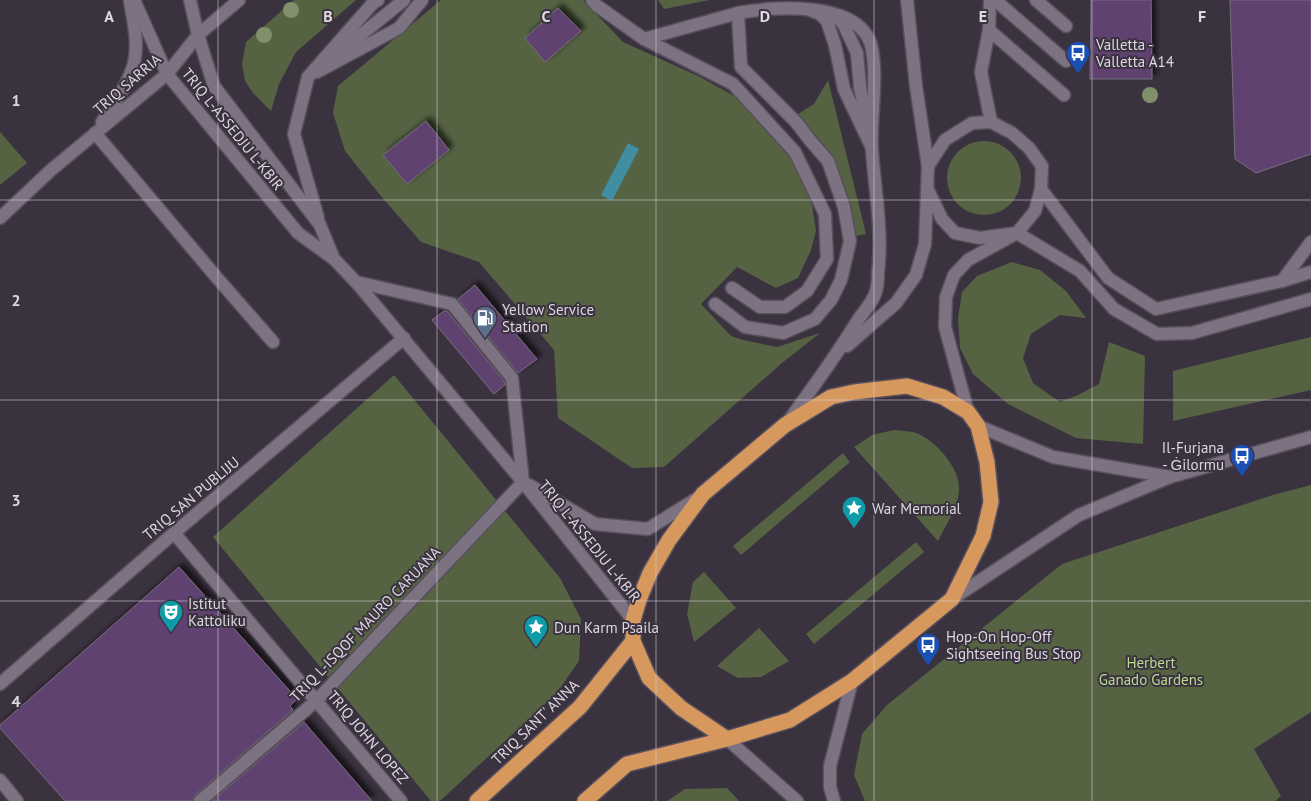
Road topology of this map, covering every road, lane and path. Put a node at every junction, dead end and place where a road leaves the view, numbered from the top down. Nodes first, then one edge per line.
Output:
1 (130, 0) edge
2 (134, 0) edge
3 (190, 0) edge
4 (239, 0) edge
5 (378, 0) edge
6 (404, 0) edge
7 (422, 0) edge
8 (592, 0) edge
9 (906, 0) edge
10 (990, 0) edge
11 (995, 0) edge
12 (1036, 0) edge
13 (802, 8) junction
14 (738, 13) junction
15 (1066, 26) dead end
16 (989, 30) junction
17 (198, 35) junction
18 (644, 38) junction
19 (1066, 61) dead end
20 (167, 74) junction
21 (308, 77) junction
22 (1064, 95) dead end
23 (991, 122) junction
24 (96, 133) junction
25 (872, 148) junction
26 (928, 166) junction
27 (1041, 189) junction
28 (928, 190) junction
29 (0, 218) edge
30 (320, 225) junction
31 (1017, 233) junction
32 (1311, 242) edge
33 (334, 259) junction
34 (1311, 272) edge
35 (356, 282) junction
36 (1282, 282) junction
37 (732, 288) dead end
38 (1311, 298) edge
39 (715, 304) dead end
40 (404, 338) junction
41 (273, 342) dead end
42 (835, 357) junction
43 (968, 412) junction
44 (785, 425) junction
45 (978, 426) junction
46 (1311, 437) edge
47 (1170, 477) junction
48 (523, 482) junction
49 (703, 494) junction
50 (174, 533) junction
51 (952, 599) junction
52 (633, 620) junction
53 (633, 641) junction
54 (852, 681) junction
55 (0, 684) edge
56 (316, 701) junction
57 (727, 739) junction
58 (0, 780) edge
59 (17, 801) edge
60 (200, 801) edge
61 (401, 801) edge
62 (476, 801) edge
63 (585, 801) edge
64 (797, 801) edge
65 (834, 801) edge

1 - 24 street, TRIQ SARRIA
2 - 20 street, TRIQ L-ASSEDJU L-KBIR
3 - 17 street, TRIQ L-ASSEDJU L-KBIR
4 - 17 street, TRIQ SARRIA
5 - 21 street
6 - 21 street
7 - 21 street
8 - 18 street
9 - 26 street
10 - 16 street
11 - 19 street
12 - 15 street
13 - 14 street
13 - 25 street
13 - 25 street
14 - 18 street
14 - 39 street
16 - 22 street
16 - 23 street
17 - 20 street, TRIQ SARRIA
17 - 30 street, TRIQ L-ASSEDJU L-KBIR
18 - 37 street
20 - 24 street, TRIQ SARRIA
20 - 33 street, TRIQ L-ASSEDJU L-KBIR
21 - 30 street
23 - 26 street
23 - 27 street
24 - 29 street, TRIQ SARRIA
24 - 41 street
25 - 42 street
26 - 28 street
27 - 31 street
27 - 36 street
28 - 31 street
28 - 42 street
30 - 33 street, TRIQ L-ASSEDJU L-KBIR
31 - 38 street
31 - 43 street
32 - 36 street
33 - 35 street, TRIQ L-ASSEDJU L-KBIR
34 - 36 street
35 - 40 street, TRIQ L-ASSEDJU L-KBIR
35 - 48 street
40 - 48 street, TRIQ L-ASSEDJU L-KBIR
40 - 50 street, TRIQ SAN PUBLIJU
42 - 44 street
43 - 44 highway
43 - 45 highway
44 - 49 highway
45 - 47 street
45 - 51 highway
46 - 47 street
47 - 51 street
48 - 49 street, TRIQ L-ASSEDJU L-KBIR
48 - 52 street, TRIQ L-ASSEDJU L-KBIR
48 - 56 street, TRIQ L-ISQOF MAURO CARUANA
49 - 52 highway
50 - 55 street, TRIQ SAN PUBLIJU
50 - 56 street, TRIQ JOHN LOPEZ
51 - 54 highway
52 - 53 highway
53 - 57 highway
53 - 62 highway, TRIQ SANT' ANNA
54 - 57 highway
54 - 65 street
56 - 60 street, TRIQ L-ISQOF MAURO CARUANA
56 - 61 street, TRIQ JOHN LOPEZ
57 - 63 highway
57 - 64 street
58 - 59 street

